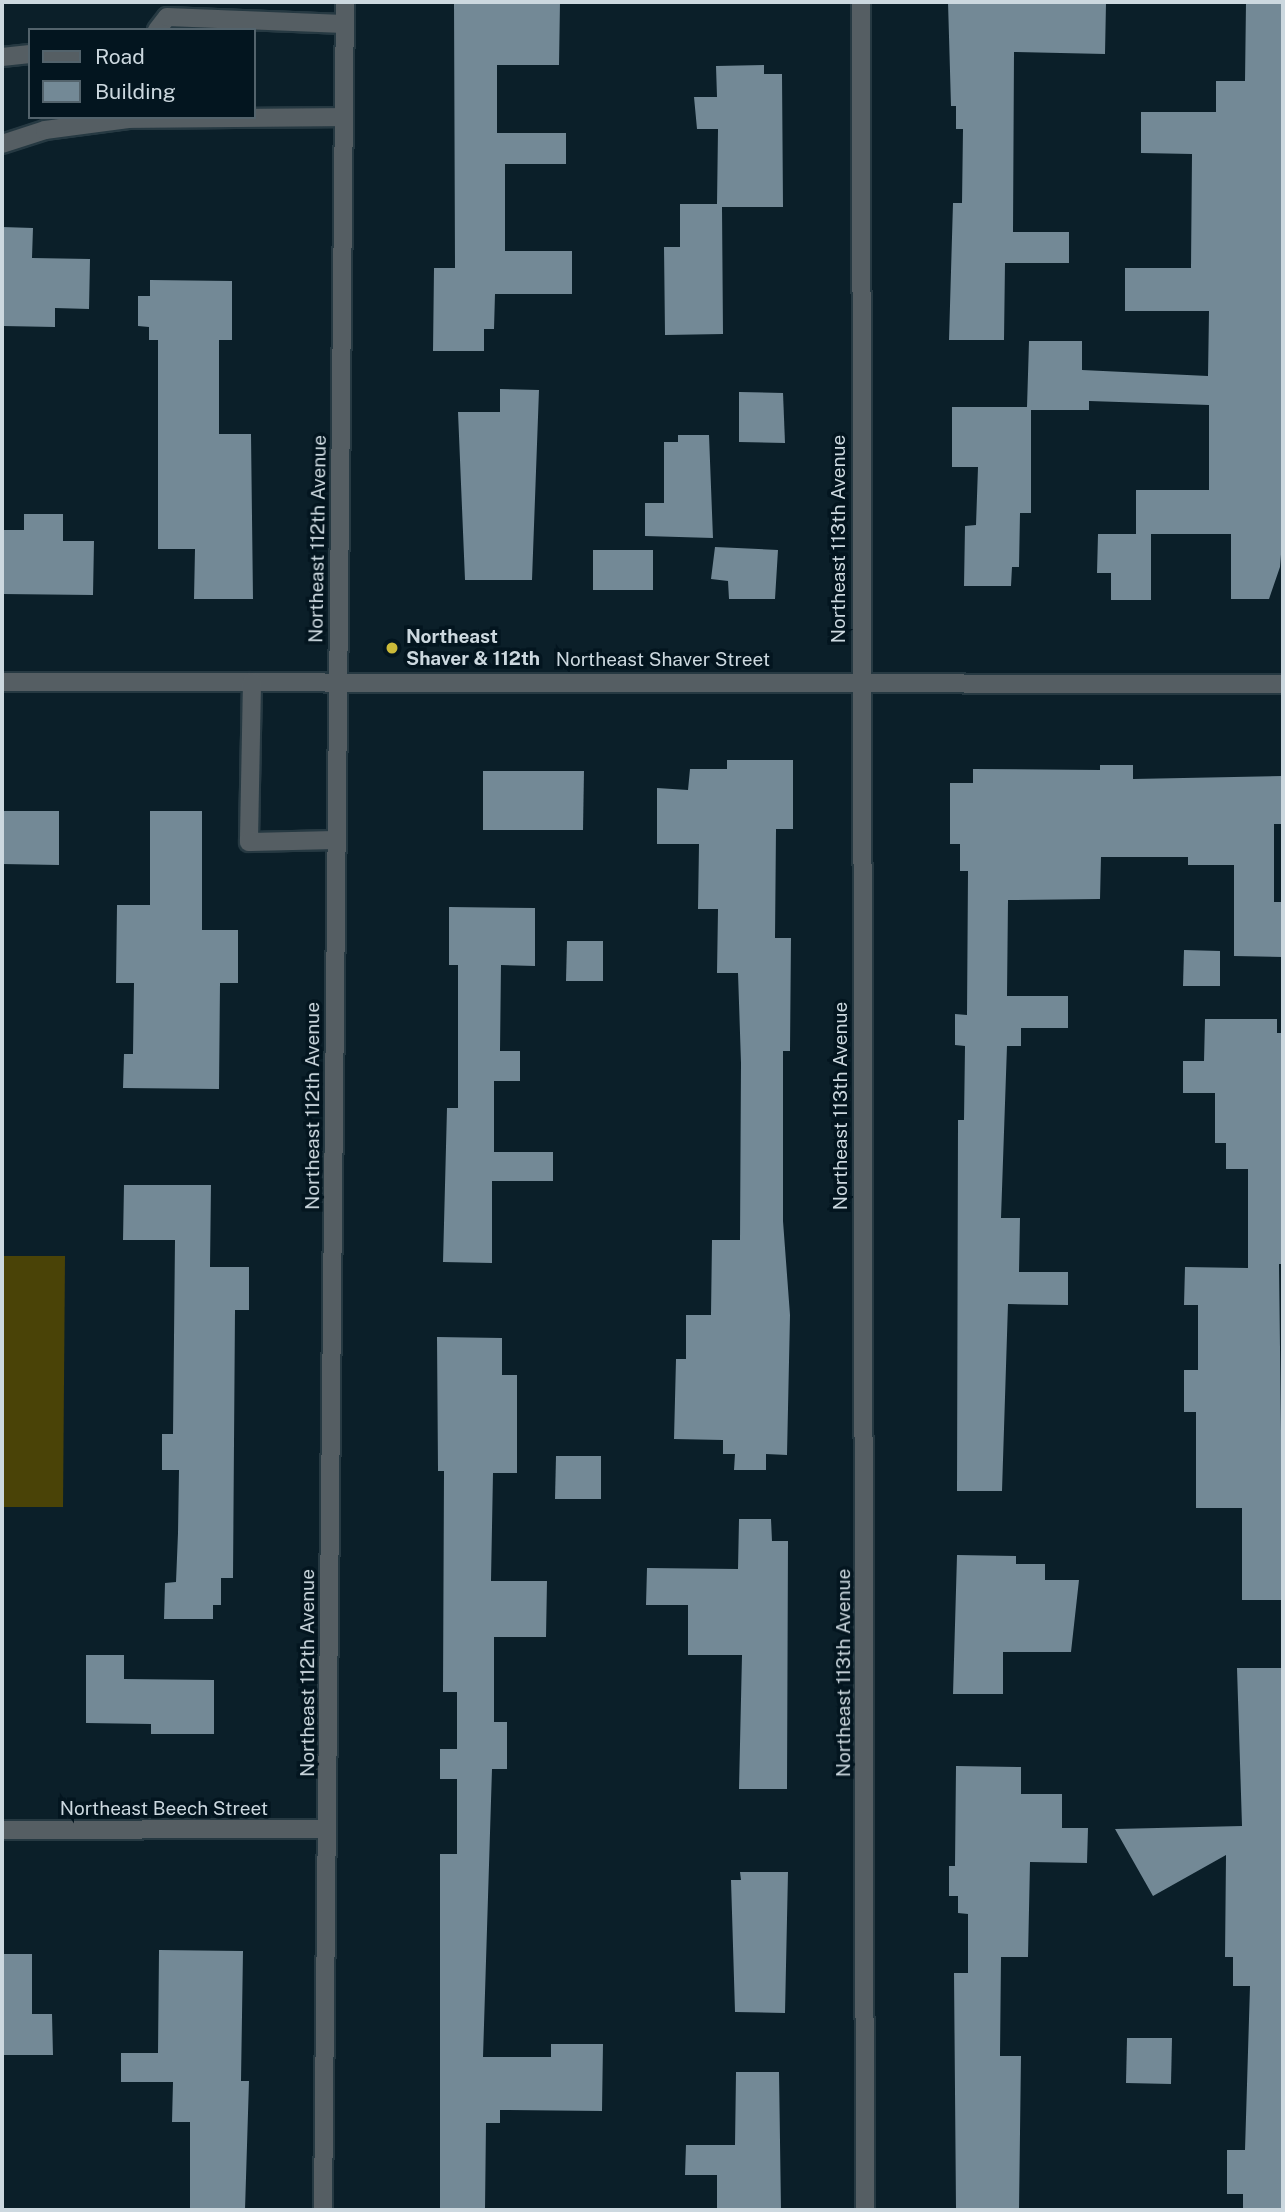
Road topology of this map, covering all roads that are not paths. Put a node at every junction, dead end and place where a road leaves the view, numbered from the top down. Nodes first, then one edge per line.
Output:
1 (345, 2) edge
2 (861, 2) edge
3 (344, 24) junction
4 (159, 28) edge
5 (28, 54) edge
6 (2, 57) edge
7 (343, 117) junction
8 (256, 118) edge
9 (128, 119) edge
10 (2, 144) edge
11 (859, 681) junction
12 (2, 682) edge
13 (251, 682) junction
14 (337, 682) junction
15 (1283, 684) edge
16 (336, 840) junction
17 (327, 1829) junction
18 (2, 1830) edge
19 (323, 2210) edge
20 (865, 2210) edge

1 - 3 street, Northeast 112th Avenue
2 - 11 street, Northeast 113th Avenue
3 - 4 street
3 - 7 street, Northeast 112th Avenue
5 - 6 street
7 - 8 street
7 - 14 street, Northeast 112th Avenue
9 - 10 street
11 - 14 street, Northeast Shaver Street
11 - 15 street, Northeast Shaver Street
11 - 20 street, Northeast 113th Avenue
12 - 13 street, Northeast Shaver Street
13 - 14 street, Northeast Shaver Street
13 - 16 street
14 - 16 street, Northeast 112th Avenue
16 - 17 street, Northeast 112th Avenue
17 - 18 street, Northeast Beech Street
17 - 19 street, Northeast 112th Avenue

